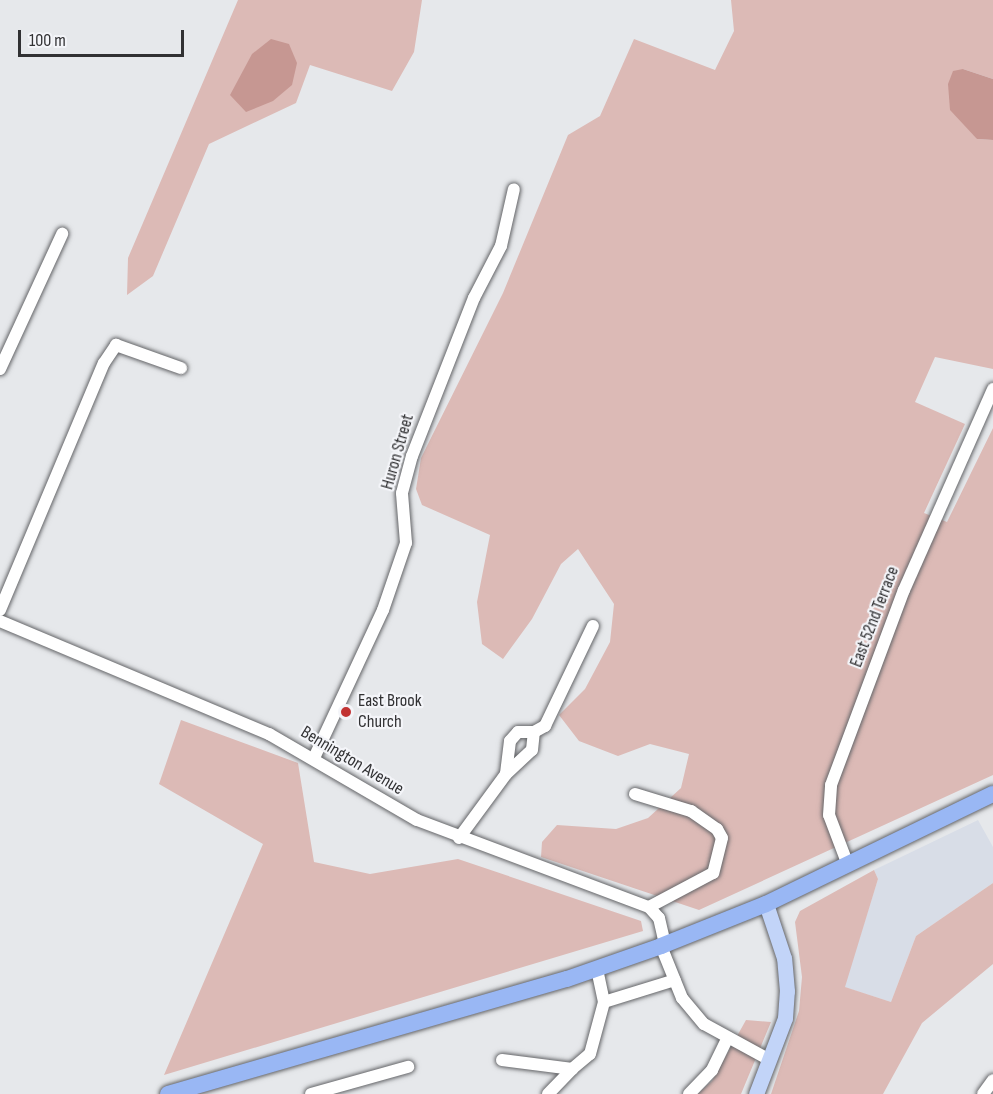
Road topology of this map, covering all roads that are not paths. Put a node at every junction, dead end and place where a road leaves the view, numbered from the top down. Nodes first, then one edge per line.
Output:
1 (514, 189) dead end
2 (62, 234) dead end
3 (181, 368) dead end
4 (0, 369) edge
5 (993, 389) edge
6 (0, 610) edge
7 (0, 621) edge
8 (593, 626) dead end
9 (534, 732) junction
10 (314, 758) junction
11 (506, 774) junction
12 (634, 794) dead end
13 (993, 794) edge
14 (459, 838) junction
15 (848, 865) junction
16 (766, 904) junction
17 (649, 907) junction
18 (663, 946) junction
19 (597, 969) junction
20 (675, 980) junction
21 (604, 1002) junction
22 (727, 1039) junction
23 (502, 1060) dead end
24 (770, 1060) junction
25 (408, 1067) dead end
26 (572, 1069) junction
27 (993, 1080) edge
28 (168, 1094) edge
29 (311, 1094) edge
30 (548, 1094) edge
31 (689, 1094) edge
32 (756, 1094) edge
33 (983, 1094) edge

1 - 10 street, Huron Street
2 - 4 street
3 - 6 street
5 - 15 street, East 52nd Terrace
7 - 10 street, Bennington Avenue
8 - 9 street
9 - 11 street
9 - 11 street
10 - 14 street, Bennington Avenue
11 - 14 street
12 - 17 street
13 - 15 highway
14 - 17 street, Bennington Avenue
15 - 16 highway
16 - 18 highway
16 - 24 main road
17 - 18 street
18 - 19 highway
18 - 20 street
19 - 21 street
19 - 28 highway
20 - 21 street
20 - 22 street
21 - 26 street
22 - 24 street
22 - 31 street
23 - 26 street
24 - 32 main road
25 - 29 street
26 - 30 street
27 - 33 street

